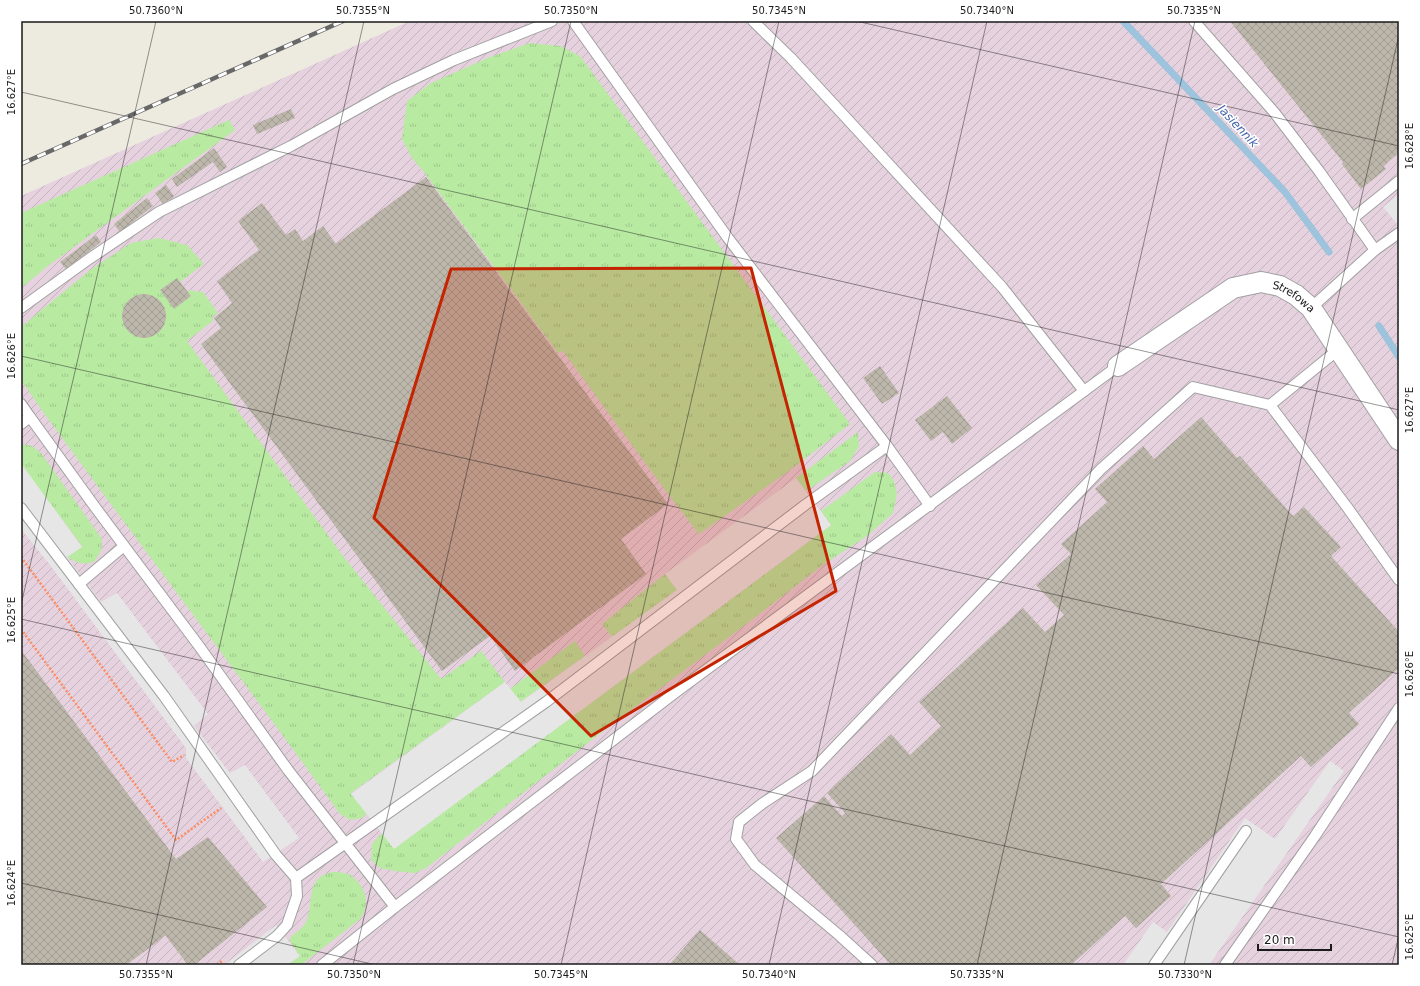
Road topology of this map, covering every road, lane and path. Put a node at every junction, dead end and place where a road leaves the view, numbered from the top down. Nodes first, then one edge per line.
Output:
1 (552, 21) edge
2 (573, 21) edge
3 (753, 21) edge
4 (1194, 21) edge
5 (1399, 181) edge
6 (1352, 218) junction
7 (1399, 233) edge
8 (1375, 250) junction
9 (21, 308) edge
10 (1311, 308) junction
11 (1339, 349) junction
12 (1118, 366) joint
13 (1084, 391) junction
14 (21, 404) edge
15 (1270, 406) junction
16 (30, 417) junction
17 (21, 424) edge
18 (1399, 440) edge
19 (887, 446) junction
20 (930, 506) junction
21 (21, 508) edge
22 (124, 546) junction
23 (21, 558) edge
24 (1399, 580) edge
25 (79, 584) junction
26 (21, 629) edge
27 (1399, 708) edge
28 (187, 753) dead end
29 (225, 805) dead end
30 (1246, 831) dead end
31 (346, 843) junction
32 (296, 878) junction
33 (395, 907) junction
34 (223, 961) dead end
35 (217, 965) edge
36 (239, 965) edge
37 (322, 965) edge
38 (872, 965) edge
39 (1154, 965) edge
40 (1225, 965) edge

1 - 9 lane
2 - 19 lane
3 - 13 lane
4 - 6 lane
5 - 6 lane
6 - 8 lane
7 - 8 lane
8 - 10 lane
10 - 11 street, Strefowa
10 - 12 street, Strefowa
11 - 15 lane
11 - 18 street, Strefowa
12 - 13 lane
13 - 20 lane
14 - 16 lane
15 - 24 lane
15 - 38 lane
16 - 17 lane
16 - 22 lane
19 - 20 lane
19 - 31 lane
20 - 33 lane
21 - 25 lane
22 - 25 lane
22 - 31 lane
23 - 28 path
25 - 32 lane
26 - 29 path
27 - 40 lane
30 - 39 lane
31 - 32 lane
31 - 33 lane
32 - 36 lane
33 - 37 lane
34 - 35 path

